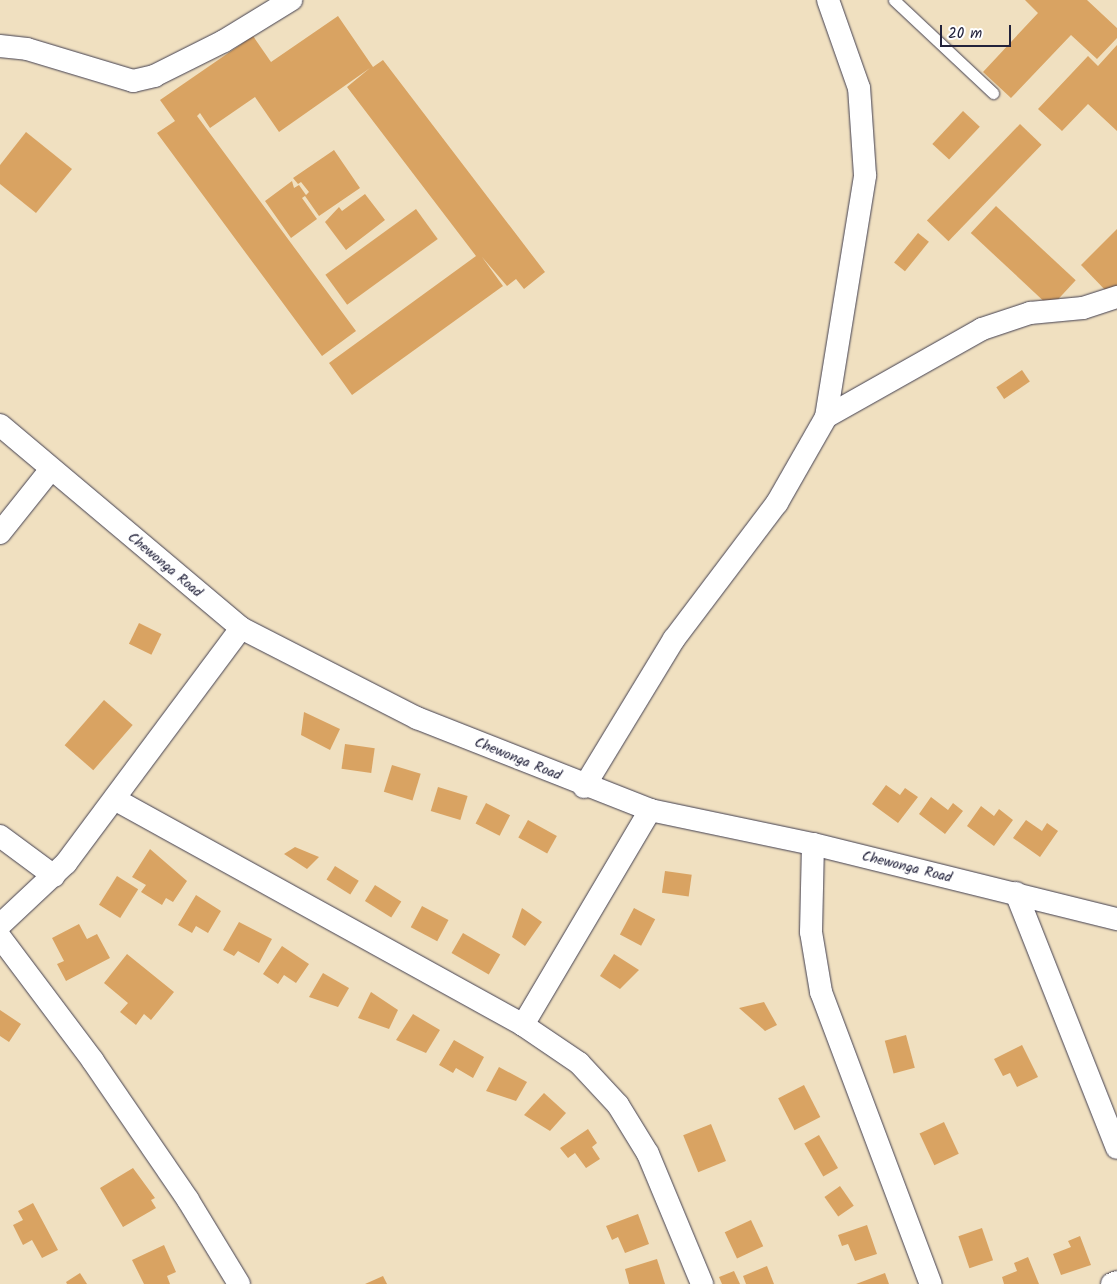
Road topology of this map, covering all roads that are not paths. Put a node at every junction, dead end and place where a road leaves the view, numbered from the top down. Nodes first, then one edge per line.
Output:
1 (291, 0) edge
2 (828, 0) edge
3 (894, 0) edge
4 (0, 46) edge
5 (993, 93) dead end
6 (1117, 297) edge
7 (826, 417) junction
8 (0, 425) edge
9 (51, 469) junction
10 (0, 533) edge
11 (241, 628) junction
12 (584, 787) junction
13 (116, 800) junction
14 (650, 810) junction
15 (0, 836) edge
16 (813, 844) junction
17 (54, 876) junction
18 (1016, 893) junction
19 (1117, 919) edge
20 (0, 925) edge
21 (0, 937) edge
22 (523, 1025) junction
23 (1117, 1148) edge
24 (1117, 1282) edge
25 (239, 1284) edge
26 (702, 1284) edge
27 (931, 1284) edge
28 (1112, 1284) edge

1 - 4 street
2 - 7 street
3 - 5 lane
6 - 7 street
7 - 12 street
8 - 9 street, Chewonga Road
9 - 10 street
9 - 11 street, Chewonga Road
11 - 12 street, Chewonga Road
11 - 13 street
12 - 14 street, Chewonga Road
13 - 17 street
13 - 22 street
14 - 16 street, Chewonga Road
14 - 22 street
15 - 17 street
16 - 18 street, Chewonga Road
16 - 27 street
17 - 20 street
18 - 19 street, Chewonga Road
18 - 23 street
21 - 25 street
22 - 26 street
24 - 28 street

